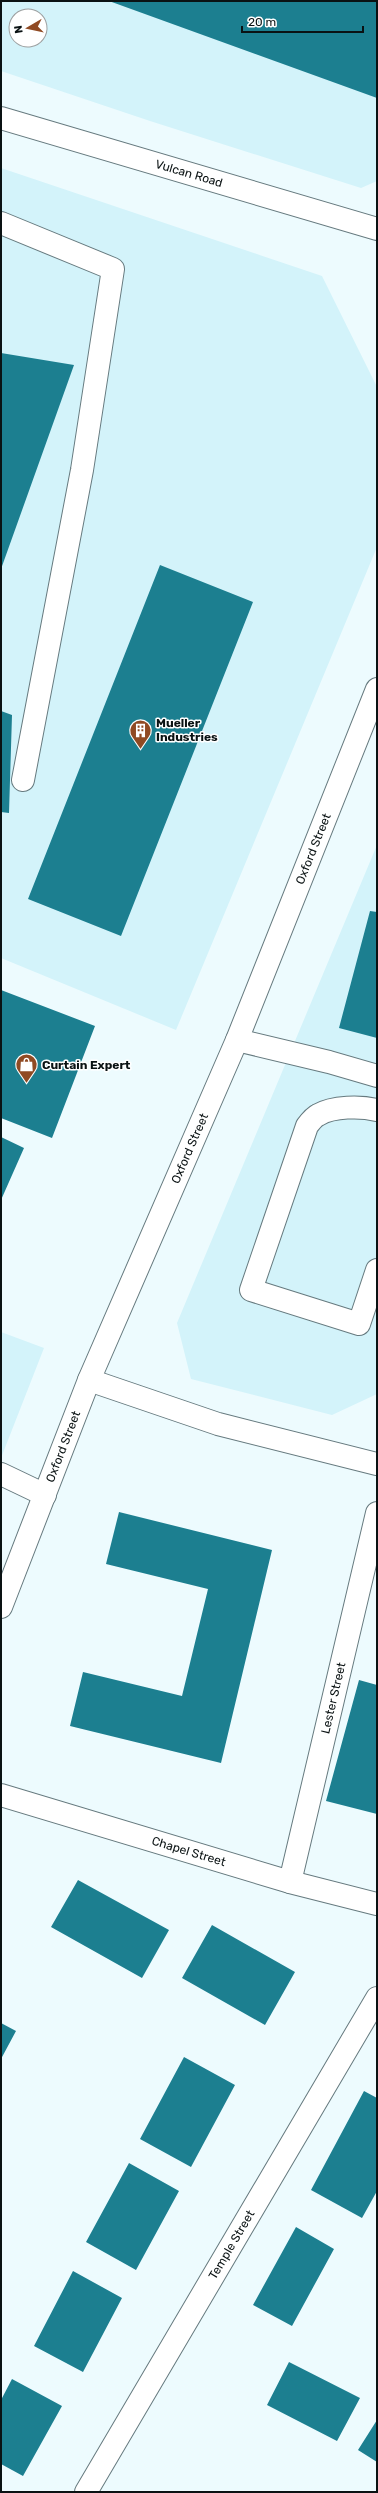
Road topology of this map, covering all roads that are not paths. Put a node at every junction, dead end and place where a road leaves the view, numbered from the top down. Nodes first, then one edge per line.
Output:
1 (1, 118) edge
2 (1, 223) edge
3 (377, 229) edge
4 (377, 689) edge
5 (23, 780) dead end
6 (237, 1040) junction
7 (377, 1076) edge
8 (377, 1110) edge
9 (377, 1270) edge
10 (89, 1380) junction
11 (377, 1464) edge
12 (1, 1474) edge
13 (45, 1495) junction
14 (377, 1513) edge
15 (1, 1607) edge
16 (1, 1795) edge
17 (290, 1882) junction
18 (377, 1904) edge
19 (377, 1998) edge
20 (86, 2492) edge

1 - 3 main road, Vulcan Road
2 - 5 main road
4 - 6 main road, Oxford Street
6 - 7 main road
6 - 10 main road, Oxford Street
8 - 9 main road
10 - 11 main road
10 - 13 main road, Oxford Street
12 - 13 main road
13 - 15 main road, Oxford Street
14 - 17 main road, Lester Street
16 - 17 main road, Chapel Street
17 - 18 main road, Chapel Street
19 - 20 main road, Temple Street

